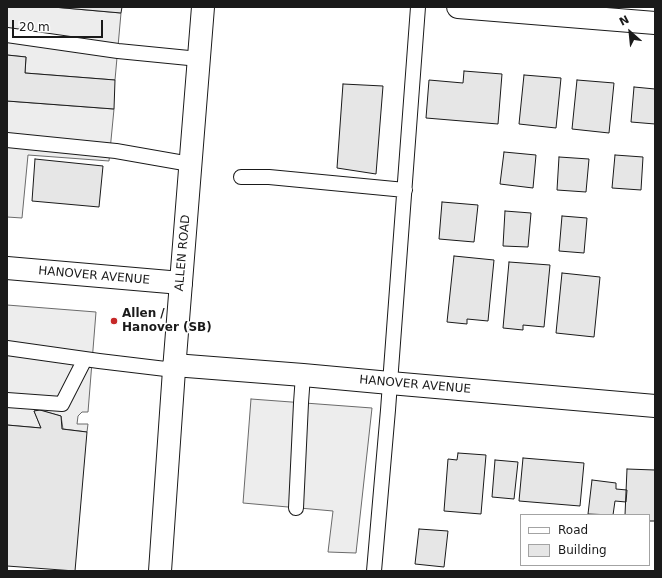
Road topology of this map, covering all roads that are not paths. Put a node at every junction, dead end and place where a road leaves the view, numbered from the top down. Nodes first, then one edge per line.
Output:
1 (203, 7) edge
2 (418, 7) edge
3 (458, 7) edge
4 (655, 23) edge
5 (7, 35) edge
6 (199, 58) junction
7 (7, 140) edge
8 (190, 164) junction
9 (241, 177) dead end
10 (405, 190) junction
11 (7, 268) edge
12 (181, 283) junction
13 (7, 348) edge
14 (85, 359) junction
15 (174, 367) junction
16 (303, 375) junction
17 (390, 383) junction
18 (7, 400) edge
19 (655, 406) edge
20 (296, 508) dead end
21 (160, 571) edge
22 (374, 571) edge

1 - 6 street, ALLEN ROAD
2 - 10 lane
3 - 4 street
5 - 6 lane
6 - 8 street, ALLEN ROAD
7 - 8 lane
8 - 12 street, ALLEN ROAD
9 - 10 lane
10 - 17 lane
11 - 12 street, HANOVER AVENUE
12 - 15 street, ALLEN ROAD
13 - 14 lane
14 - 15 lane
14 - 18 lane
15 - 16 street, HANOVER AVENUE
15 - 21 street, ALLEN ROAD
16 - 17 street, HANOVER AVENUE
16 - 20 lane
17 - 19 street, HANOVER AVENUE
17 - 22 lane

